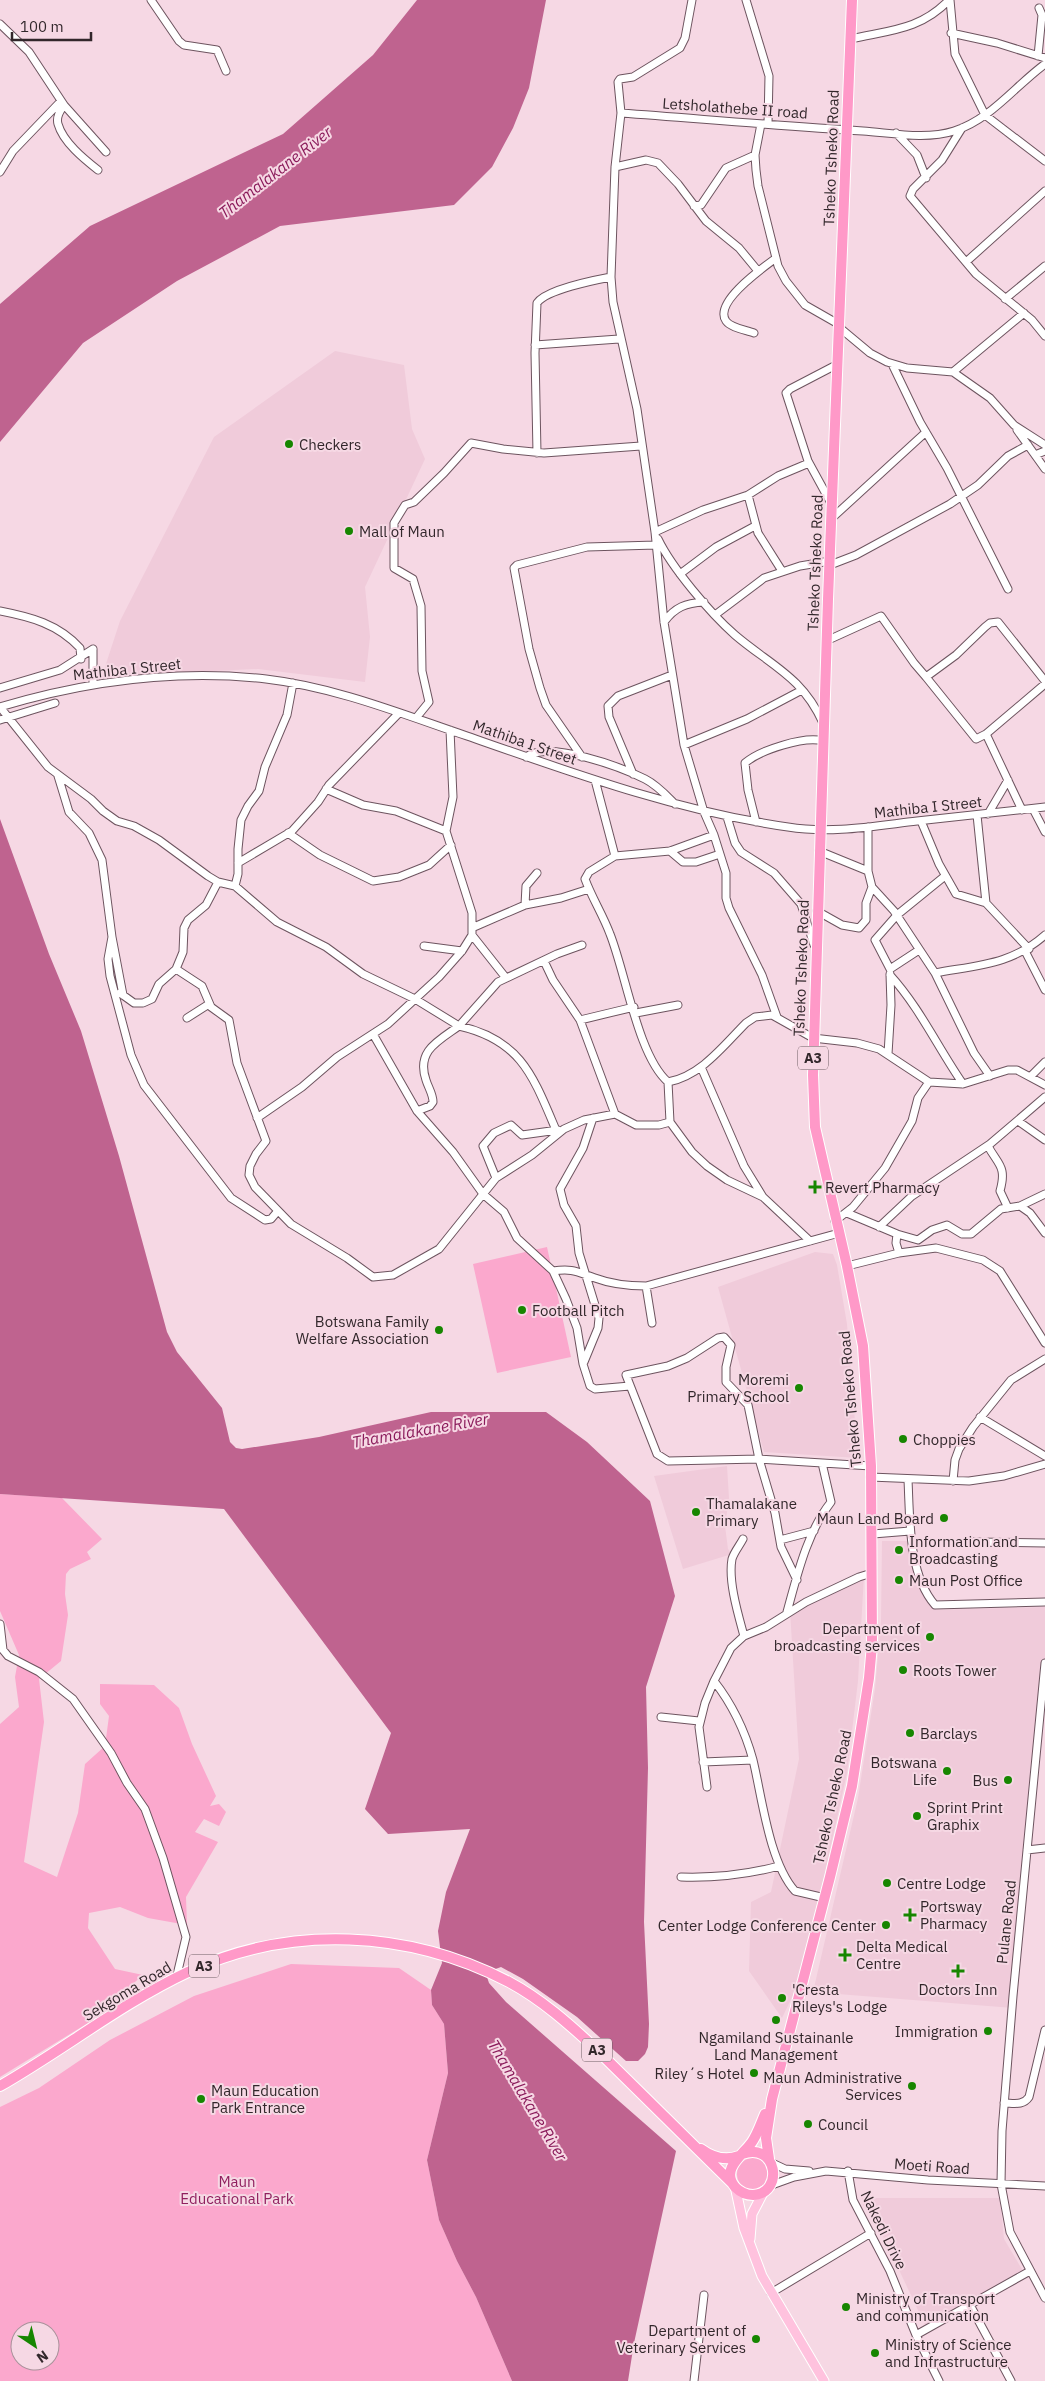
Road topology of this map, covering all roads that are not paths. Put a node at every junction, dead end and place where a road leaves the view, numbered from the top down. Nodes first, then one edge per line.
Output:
1 (151, 0) edge
2 (692, 0) edge
3 (746, 0) edge
4 (852, 0) edge
5 (949, 0) edge
6 (1039, 8) dead end
7 (0, 24) edge
8 (952, 33) junction
9 (851, 39) junction
10 (1042, 57) edge
11 (1045, 64) edge
12 (226, 71) dead end
13 (62, 103) junction
14 (621, 114) junction
15 (985, 115) junction
16 (764, 124) junction
17 (962, 128) junction
18 (846, 130) junction
19 (896, 133) junction
20 (106, 152) dead end
21 (756, 154) junction
22 (1045, 161) edge
23 (615, 167) junction
24 (98, 170) dead end
25 (0, 172) edge
26 (926, 178) junction
27 (1045, 191) edge
28 (694, 206) junction
29 (776, 258) junction
30 (966, 262) junction
31 (1045, 266) edge
32 (758, 271) junction
33 (611, 277) junction
34 (1005, 299) junction
35 (1024, 313) junction
36 (840, 326) junction
37 (754, 333) dead end
38 (1045, 336) edge
39 (619, 339) junction
40 (535, 345) junction
41 (838, 364) junction
42 (892, 364) junction
43 (953, 372) junction
44 (1014, 425) junction
45 (926, 432) junction
46 (1028, 445) junction
47 (1045, 445) edge
48 (641, 446) junction
49 (1045, 451) edge
50 (537, 453) junction
51 (1035, 455) junction
52 (809, 463) junction
53 (1045, 469) edge
54 (748, 495) junction
55 (960, 497) junction
56 (832, 505) junction
57 (831, 519) junction
58 (755, 526) junction
59 (655, 533) junction
60 (656, 544) junction
61 (830, 563) junction
62 (782, 571) junction
63 (680, 574) junction
64 (1008, 590) dead end
65 (704, 602) junction
66 (0, 611) edge
67 (715, 615) junction
68 (664, 622) junction
69 (826, 641) junction
70 (81, 659) junction
71 (672, 675) junction
72 (926, 677) junction
73 (1045, 682) edge
74 (293, 683) junction
75 (93, 684) junction
76 (0, 688) edge
77 (802, 690) junction
78 (55, 703) dead end
79 (0, 707) edge
80 (399, 712) junction
81 (416, 718) junction
82 (3, 719) edge
83 (824, 725) junction
84 (450, 730) junction
85 (986, 734) junction
86 (823, 740) junction
87 (684, 745) junction
88 (526, 757) junction
89 (582, 757) junction
90 (633, 774) junction
91 (58, 775) junction
92 (595, 780) junction
93 (1008, 780) junction
94 (326, 790) junction
95 (677, 806) junction
96 (1045, 807) edge
97 (1034, 808) junction
98 (1022, 810) junction
99 (704, 812) junction
100 (988, 814) junction
101 (977, 815) junction
102 (727, 817) junction
103 (921, 821) junction
104 (756, 822) junction
105 (868, 827) junction
106 (446, 831) junction
107 (820, 831) junction
108 (1045, 832) edge
109 (288, 833) junction
110 (714, 835) junction
111 (451, 845) junction
112 (670, 851) junction
113 (819, 851) junction
114 (720, 854) junction
115 (614, 856) junction
116 (238, 863) junction
117 (868, 872) junction
118 (536, 873) dead end
119 (945, 876) junction
120 (218, 882) junction
121 (235, 886) junction
122 (872, 887) junction
123 (589, 888) junction
124 (986, 903) junction
125 (525, 905) junction
126 (818, 911) junction
127 (897, 915) junction
128 (474, 927) junction
129 (472, 935) junction
130 (1045, 935) edge
131 (112, 937) junction
132 (582, 945) dead end
133 (424, 946) dead end
134 (919, 950) junction
135 (1027, 950) junction
136 (462, 951) junction
137 (816, 952) junction
138 (544, 961) junction
139 (176, 969) junction
140 (890, 972) junction
141 (935, 974) junction
142 (506, 978) junction
143 (1045, 990) edge
144 (115, 991) junction
145 (123, 995) junction
146 (415, 1000) junction
147 (209, 1004) junction
148 (678, 1005) dead end
149 (635, 1010) junction
150 (777, 1017) junction
151 (187, 1018) dead end
152 (580, 1020) junction
153 (459, 1026) junction
154 (373, 1034) junction
155 (813, 1038) junction
156 (888, 1054) junction
157 (1045, 1062) edge
158 (701, 1067) junction
159 (990, 1076) junction
160 (1031, 1076) junction
161 (668, 1082) junction
162 (929, 1082) junction
163 (963, 1084) junction
164 (1045, 1085) edge
165 (1045, 1097) edge
166 (417, 1111) junction
167 (615, 1114) junction
168 (257, 1118) junction
169 (593, 1118) junction
170 (1018, 1121) junction
171 (670, 1122) junction
172 (559, 1130) junction
173 (1045, 1140) edge
174 (988, 1146) junction
175 (496, 1178) junction
176 (483, 1194) junction
177 (1045, 1194) edge
178 (762, 1197) junction
179 (1020, 1206) junction
180 (1008, 1208) junction
181 (277, 1212) junction
182 (847, 1213) junction
183 (835, 1221) junction
184 (879, 1227) junction
185 (839, 1233) junction
186 (1045, 1233) edge
187 (897, 1234) junction
188 (810, 1241) junction
189 (899, 1253) junction
190 (847, 1266) junction
191 (553, 1271) junction
192 (587, 1275) junction
193 (646, 1286) junction
194 (652, 1323) dead end
195 (1045, 1342) edge
196 (1045, 1359) edge
197 (583, 1364) junction
198 (630, 1386) junction
199 (980, 1418) junction
200 (1045, 1456) edge
201 (758, 1460) junction
202 (822, 1463) junction
203 (1045, 1464) edge
204 (871, 1466) junction
205 (870, 1477) junction
206 (908, 1480) junction
207 (953, 1481) junction
208 (814, 1531) junction
209 (910, 1531) junction
210 (873, 1534) junction
211 (743, 1538) dead end
212 (780, 1540) junction
213 (973, 1542) dead end
214 (1045, 1542) edge
215 (872, 1573) junction
216 (797, 1580) junction
217 (1045, 1602) edge
218 (787, 1612) junction
219 (0, 1624) edge
220 (744, 1636) junction
221 (1045, 1663) edge
222 (1044, 1677) edge
223 (714, 1681) junction
224 (661, 1717) dead end
225 (700, 1721) junction
226 (1042, 1722) edge
227 (753, 1760) junction
228 (703, 1762) junction
229 (707, 1787) dead end
230 (1045, 1848) edge
231 (1027, 1850) junction
232 (779, 1866) junction
233 (681, 1876) dead end
234 (825, 1898) junction
235 (176, 1979) junction
236 (1045, 2030) edge
237 (0, 2086) edge
238 (772, 2099) junction
239 (1004, 2103) junction
240 (690, 2141) junction
241 (740, 2155) junction
242 (769, 2161) junction
243 (848, 2171) junction
244 (816, 2172) junction
245 (1001, 2184) junction
246 (734, 2185) junction
247 (1045, 2186) edge
248 (767, 2188) junction
249 (871, 2233) junction
250 (750, 2247) junction
251 (1030, 2271) junction
252 (772, 2293) junction
253 (704, 2295) dead end
254 (1045, 2298) edge
255 (970, 2305) junction
256 (916, 2335) junction
257 (694, 2381) edge
258 (824, 2381) edge
259 (939, 2381) edge
260 (1011, 2381) edge

1 - 12 street
2 - 14 street
3 - 16 street
4 - 9 highway, Tsheko Tsheko Road / A3
5 - 8 street
5 - 9 street
6 - 10 street
7 - 13 street
8 - 10 street
8 - 15 street
9 - 18 highway, Tsheko Tsheko Road / A3
11 - 15 street
13 - 20 street
13 - 24 street
13 - 25 street
14 - 16 street, Letsholathebe II road
14 - 23 street
15 - 17 street
15 - 22 street
16 - 18 street, Letsholathebe II road
16 - 21 street
17 - 19 street, Letsholathebe II road
17 - 26 street
18 - 19 street, Letsholathebe II road
18 - 36 highway, Tsheko Tsheko Road / A3
19 - 26 street
21 - 28 street
21 - 29 street
23 - 28 street
23 - 33 street
26 - 30 street
27 - 30 street
28 - 32 street
29 - 32 street
29 - 36 street
30 - 34 street
31 - 34 street
32 - 37 street
33 - 39 street
33 - 40 street
34 - 35 street
35 - 38 street
35 - 43 street
36 - 41 highway, Tsheko Tsheko Road / A3
36 - 42 street
39 - 40 street
39 - 48 street
40 - 50 street
41 - 52 street
41 - 56 highway, Tsheko Tsheko Road / A3
42 - 43 street
42 - 45 street
43 - 44 street
44 - 46 street
44 - 47 street
45 - 55 street
45 - 57 street
46 - 51 street
46 - 55 street
48 - 50 street
48 - 59 street
49 - 51 street
50 - 81 street
51 - 53 street
52 - 54 street
52 - 56 street
54 - 58 street
54 - 59 street
55 - 61 street
55 - 64 street
56 - 57 highway, Tsheko Tsheko Road / A3
57 - 61 highway, Tsheko Tsheko Road / A3
58 - 62 street
58 - 63 street
59 - 60 street
59 - 63 street
60 - 68 street
60 - 89 street
61 - 62 street
61 - 69 highway, Tsheko Tsheko Road / A3
62 - 67 street
63 - 65 street
65 - 67 street
65 - 68 street
66 - 70 street
67 - 77 street
68 - 71 street
69 - 72 street
69 - 83 highway, Tsheko Tsheko Road / A3
70 - 75 street
70 - 76 street
71 - 87 street
71 - 90 street
72 - 73 street
72 - 85 street
73 - 85 street
74 - 75 street, Mathiba I Street
74 - 80 street, Mathiba I Street
74 - 116 street
75 - 79 street, Mathiba I Street
77 - 83 street
77 - 87 street
78 - 82 street
79 - 82 street
80 - 81 street, Mathiba I Street
80 - 94 street
81 - 84 street, Mathiba I Street
82 - 91 street
83 - 86 highway, Tsheko Tsheko Road / A3
84 - 88 street, Mathiba I Street
84 - 106 street
85 - 93 street
86 - 104 street
86 - 107 highway, Tsheko Tsheko Road / A3
87 - 99 street
88 - 89 street
88 - 92 street, Mathiba I Street
89 - 90 street
90 - 95 street
91 - 120 street
91 - 131 street
92 - 95 street, Mathiba I Street
92 - 115 street
93 - 98 street
93 - 100 street
94 - 106 street
94 - 109 street
95 - 99 street, Mathiba I Street
96 - 97 street, Mathiba I Street
97 - 98 street, Mathiba I Street
97 - 108 street
98 - 100 street, Mathiba I Street
99 - 102 street, Mathiba I Street
99 - 110 street
100 - 101 street, Mathiba I Street
101 - 103 street, Mathiba I Street
101 - 124 street
102 - 104 street, Mathiba I Street
102 - 137 street
103 - 105 street, Mathiba I Street
103 - 119 street
104 - 107 street, Mathiba I Street
105 - 107 street, Mathiba I Street
105 - 117 street
106 - 111 street
107 - 113 highway, Tsheko Tsheko Road / A3
109 - 111 street
109 - 116 street
110 - 112 street
110 - 114 street
111 - 128 street
112 - 114 street
112 - 115 street
113 - 117 street
113 - 126 highway, Tsheko Tsheko Road / A3
114 - 150 street
115 - 123 street
116 - 121 street
117 - 122 street
118 - 125 street
119 - 124 street
119 - 127 street
120 - 121 street
120 - 139 street
121 - 146 street
122 - 126 street
122 - 127 street
123 - 125 street
123 - 149 street
124 - 135 street
125 - 128 street
126 - 137 highway, Tsheko Tsheko Road / A3
127 - 134 street
127 - 140 street
128 - 129 street
129 - 136 street
129 - 142 street
130 - 135 street
131 - 144 street
131 - 145 street
132 - 138 street
133 - 136 street
134 - 140 street
134 - 141 street
135 - 141 street
135 - 143 street
136 - 146 street
137 - 155 highway, Tsheko Tsheko Road / A3
138 - 142 street
138 - 152 street
139 - 145 street
139 - 147 street
140 - 156 street
140 - 163 street
141 - 159 street
142 - 153 street
144 - 145 street
144 - 181 street
146 - 153 street
146 - 154 street
147 - 151 street
147 - 168 street
148 - 149 street
149 - 152 street
149 - 161 street
150 - 155 street
150 - 158 street
152 - 167 street
153 - 166 street
153 - 172 street
154 - 166 street
154 - 168 street
155 - 156 street
155 - 183 highway, Tsheko Tsheko Road / A3
156 - 162 street
157 - 160 street
158 - 161 street
158 - 178 street
159 - 160 street
159 - 163 street
160 - 164 street
161 - 171 street
162 - 163 street
162 - 182 street
165 - 170 street
166 - 176 street
167 - 169 street
167 - 171 street
168 - 181 street
169 - 172 street
169 - 192 street
170 - 173 street
170 - 174 street
171 - 178 street
172 - 175 street
172 - 175 street
174 - 180 street
174 - 184 street
175 - 176 street
176 - 181 street
176 - 191 street
177 - 179 street
178 - 188 street
179 - 180 street
179 - 186 street
180 - 187 street
182 - 183 street
182 - 184 street
183 - 185 highway, Tsheko Tsheko Road / A3
184 - 187 street
185 - 188 street
185 - 190 highway, Tsheko Tsheko Road / A3
187 - 189 street
188 - 193 street
189 - 190 street
189 - 195 street
190 - 204 highway, Tsheko Tsheko Road / A3
191 - 192 street
191 - 197 street
192 - 193 street
192 - 197 street
193 - 194 street
196 - 199 street
197 - 198 street
198 - 201 street
198 - 201 street
199 - 200 street
199 - 207 street
201 - 202 street
201 - 212 street
202 - 204 street
202 - 208 street
203 - 207 street
204 - 205 highway, Tsheko Tsheko Road / A3
205 - 206 street
205 - 210 highway, Tsheko Tsheko Road / A3
206 - 207 street
206 - 209 street
208 - 212 street
208 - 216 street
209 - 210 street
209 - 217 street
210 - 215 highway, Tsheko Tsheko Road / A3
211 - 220 street
212 - 216 street
213 - 214 street
215 - 218 street
215 - 234 highway, Tsheko Tsheko Road / A3
216 - 218 street
218 - 220 street
219 - 235 street
220 - 223 street
221 - 222 street, Pulane Road
222 - 226 street, Pulane Road
223 - 225 street
223 - 227 street
224 - 225 street
225 - 228 street
226 - 231 street, Pulane Road
227 - 228 street
227 - 232 street
228 - 229 street
230 - 231 street
231 - 239 street, Pulane Road
232 - 233 street
232 - 234 street
234 - 238 highway, Tsheko Tsheko Road / A3
235 - 237 highway, Sekgoma Road / A3
235 - 240 highway, Sekgoma Road / A3
236 - 239 street
238 - 241 highway, Tsheko Tsheko Road / A3
238 - 242 highway, Tsheko Tsheko Road / A3
239 - 245 street, Pulane Road
240 - 241 highway, Sekgoma Road / A3
240 - 246 highway, Sekgoma Road / A3
241 - 242 highway, A3
241 - 246 highway, A3
242 - 244 street, Moeti Road
242 - 248 highway, A3
243 - 244 street, Moeti Road
243 - 245 street, Moeti Road
243 - 249 street, Nakedi Drive
244 - 248 street, Moeti Road
245 - 247 street, Moeti Road
245 - 251 street, Pulane Road
246 - 248 highway, A3
246 - 250 main road
248 - 250 main road
249 - 252 street
249 - 256 street, Nakedi Drive
250 - 252 main road
251 - 254 street, Pulane Road
251 - 255 street
252 - 258 main road
253 - 257 street
255 - 256 street
255 - 260 street
256 - 259 street, Nakedi Drive

